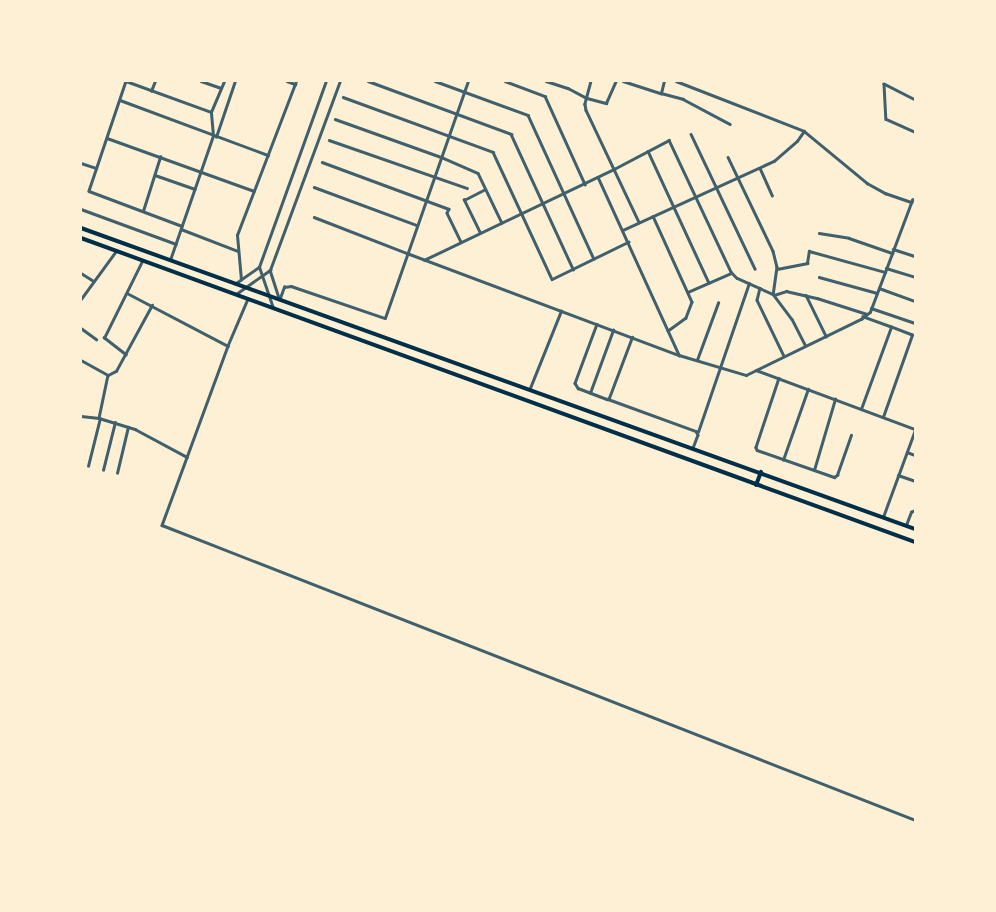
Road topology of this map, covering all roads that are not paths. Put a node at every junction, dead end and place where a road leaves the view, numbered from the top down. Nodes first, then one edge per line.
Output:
1 (126, 81) edge
2 (155, 81) edge
3 (201, 81) edge
4 (224, 81) edge
5 (236, 81) edge
6 (287, 81) edge
7 (326, 81) edge
8 (340, 81) edge
9 (368, 81) edge
10 (435, 81) edge
11 (468, 81) edge
12 (505, 81) edge
13 (546, 81) edge
14 (592, 81) edge
15 (616, 81) edge
16 (623, 81) edge
17 (664, 81) edge
18 (676, 81) edge
19 (295, 83) edge
20 (220, 88) junction
21 (152, 90) junction
22 (464, 92) junction
23 (661, 93) junction
24 (343, 97) dead end
25 (587, 98) junction
26 (120, 100) junction
27 (915, 100) edge
28 (211, 112) junction
29 (456, 114) junction
30 (335, 119) dead end
31 (730, 124) dead end
32 (804, 131) junction
33 (915, 132) edge
34 (691, 134) dead end
35 (214, 136) junction
36 (448, 136) junction
37 (107, 138) junction
38 (329, 140) dead end
39 (648, 151) junction
40 (268, 155) junction
41 (160, 157) junction
42 (441, 157) junction
43 (728, 157) dead end
44 (322, 162) dead end
45 (81, 163) edge
46 (96, 168) junction
47 (760, 168) junction
48 (614, 169) junction
49 (201, 172) junction
50 (155, 175) junction
51 (434, 177) junction
52 (598, 177) junction
53 (737, 178) junction
54 (585, 184) junction
55 (314, 188) dead end
56 (467, 188) dead end
57 (716, 188) junction
58 (194, 189) junction
59 (485, 190) junction
60 (254, 191) junction
61 (564, 193) junction
62 (772, 196) dead end
63 (695, 197) junction
64 (915, 199) edge
65 (425, 201) junction
66 (911, 202) junction
67 (543, 204) junction
68 (674, 207) junction
69 (81, 209) edge
70 (143, 212) junction
71 (521, 214) junction
72 (653, 216) junction
73 (314, 217) dead end
74 (639, 222) junction
75 (502, 223) junction
76 (417, 225) junction
77 (81, 228) edge
78 (182, 228) junction
79 (623, 230) junction
80 (480, 233) junction
81 (819, 233) dead end
82 (81, 238) edge
83 (461, 242) junction
84 (628, 242) junction
85 (176, 244) junction
86 (893, 249) junction
87 (116, 250) junction
88 (238, 250) junction
89 (407, 254) junction
90 (892, 254) junction
91 (915, 256) edge
92 (594, 259) junction
93 (143, 260) junction
94 (170, 260) junction
95 (424, 260) junction
96 (259, 267) junction
97 (886, 268) junction
98 (573, 269) junction
99 (755, 269) dead end
100 (776, 269) junction
101 (270, 270) junction
102 (885, 272) junction
103 (81, 273) edge
104 (731, 273) junction
105 (262, 276) junction
106 (819, 277) dead end
107 (915, 277) edge
108 (241, 280) junction
109 (94, 281) junction
110 (236, 283) junction
111 (709, 283) junction
112 (749, 284) junction
113 (247, 286) junction
114 (760, 288) junction
115 (879, 288) junction
116 (688, 292) junction
117 (127, 293) junction
118 (877, 293) junction
119 (236, 294) junction
120 (268, 294) junction
121 (774, 294) junction
122 (806, 295) junction
123 (248, 298) junction
124 (280, 298) junction
125 (81, 299) edge
126 (915, 301) edge
127 (718, 303) dead end
128 (152, 305) junction
129 (273, 308) junction
130 (871, 308) junction
131 (561, 311) junction
132 (868, 314) junction
133 (863, 317) junction
134 (915, 323) edge
135 (597, 324) junction
136 (891, 327) junction
137 (81, 328) edge
138 (614, 330) junction
139 (668, 331) junction
140 (826, 336) junction
141 (632, 337) junction
142 (96, 339) dead end
143 (805, 345) junction
144 (228, 346) junction
145 (126, 355) junction
146 (679, 355) junction
147 (784, 356) junction
148 (81, 360) edge
149 (697, 360) junction
150 (720, 367) junction
151 (756, 370) junction
152 (108, 375) junction
153 (779, 378) junction
154 (530, 388) junction
155 (808, 389) junction
156 (590, 393) junction
157 (608, 399) junction
158 (835, 399) junction
159 (861, 409) junction
160 (81, 416) edge
161 (883, 417) junction
162 (99, 418) junction
163 (115, 422) junction
164 (128, 427) junction
165 (915, 430) edge
166 (698, 432) junction
167 (851, 435) dead end
168 (693, 448) junction
169 (907, 452) junction
170 (915, 455) edge
171 (187, 457) junction
172 (783, 460) junction
173 (88, 466) dead end
174 (103, 470) dead end
175 (814, 470) junction
176 (761, 472) junction
177 (117, 473) dead end
178 (898, 475) junction
179 (915, 481) edge
180 (756, 485) junction
181 (915, 510) edge
182 (883, 517) junction
183 (906, 525) junction
184 (915, 529) edge
185 (915, 542) edge
186 (915, 820) edge

1 - 21 street
1 - 26 street
2 - 21 street
3 - 20 street
4 - 20 street
5 - 35 street
6 - 19 street
7 - 96 street
8 - 101 street
9 - 29 street
10 - 22 street
11 - 22 street
12 - 54 street
13 - 25 street
14 - 25 street
15 - 25 street
16 - 23 street
17 - 23 street
18 - 32 street
19 - 40 street
20 - 28 street
21 - 28 street
22 - 29 street
22 - 61 street
23 - 31 street
24 - 36 street
25 - 48 street
26 - 35 street
26 - 37 street
27 - 33 street
28 - 35 street
29 - 36 street
29 - 67 street
30 - 42 street
32 - 47 street
32 - 66 street
34 - 57 street
35 - 40 street
35 - 49 street
36 - 42 street
36 - 71 street
37 - 41 street
37 - 46 street
38 - 51 street
39 - 48 street
39 - 63 street
39 - 68 street
40 - 60 street
41 - 49 street
41 - 50 street
42 - 51 street
42 - 59 street
43 - 53 street
44 - 65 street
45 - 46 street
46 - 70 street
47 - 53 street
47 - 62 street
48 - 52 street
48 - 74 street
49 - 58 street
49 - 60 street
50 - 58 street
50 - 70 street
51 - 56 street
51 - 65 street
52 - 54 street
52 - 79 street
53 - 57 street
53 - 100 street
54 - 61 street
55 - 76 street
57 - 63 street
57 - 99 street
58 - 78 street
59 - 75 street
59 - 80 street
60 - 88 street
61 - 67 street
61 - 92 street
63 - 68 street
63 - 104 street
64 - 66 street
65 - 76 street
65 - 83 street
66 - 86 street
67 - 71 street
67 - 98 street
68 - 72 street
68 - 111 street
69 - 85 street
70 - 78 street
71 - 75 street
71 - 98 street
72 - 74 street
72 - 116 street
73 - 89 street
74 - 79 street
75 - 80 street
76 - 89 street
77 - 94 main road
78 - 85 street
78 - 88 street
79 - 84 street
80 - 83 street
81 - 90 street
82 - 87 main road
83 - 95 street
84 - 92 street
84 - 139 street
85 - 94 street
86 - 90 street
86 - 91 street
87 - 93 main road
87 - 109 street
88 - 108 street
89 - 95 street
89 - 124 street
90 - 97 street
92 - 98 street
93 - 117 street
93 - 119 main road
94 - 110 main road
95 - 131 street
96 - 105 street
96 - 108 street
97 - 102 street
97 - 107 street
100 - 102 street
100 - 121 street
101 - 105 street
101 - 124 street
102 - 115 street
103 - 109 street
104 - 111 street
104 - 112 street
105 - 113 street
105 - 120 street
106 - 118 street
108 - 110 street
109 - 125 street
110 - 113 main road
111 - 116 street
112 - 114 street
112 - 150 street
113 - 119 street
113 - 120 main road
114 - 121 street
114 - 147 street
115 - 118 street
115 - 126 street
116 - 139 street
117 - 128 street
117 - 145 street
118 - 130 street
119 - 123 main road
120 - 124 main road
120 - 129 street
121 - 122 street
121 - 143 street
122 - 132 street
122 - 140 street
123 - 129 main road
123 - 144 street
124 - 154 main road
127 - 149 street
128 - 144 street
128 - 145 street
129 - 180 main road
130 - 132 street
130 - 134 street
131 - 135 street
131 - 154 street
132 - 133 street
133 - 136 street
133 - 140 street
135 - 138 street
135 - 156 street
136 - 159 street
136 - 161 street
137 - 142 street
138 - 141 street
138 - 156 street
139 - 146 street
140 - 143 street
141 - 146 street
141 - 157 street
143 - 147 street
144 - 171 street
145 - 152 street
146 - 149 street
147 - 151 street
148 - 152 street
149 - 150 street
150 - 151 street
150 - 166 street
151 - 153 street
152 - 162 street
153 - 155 street
153 - 172 street
154 - 168 main road
155 - 158 street
155 - 172 street
156 - 157 street
157 - 166 street
158 - 159 street
158 - 175 street
159 - 161 street
160 - 162 street
161 - 165 street
162 - 163 street
162 - 173 street
163 - 164 street
163 - 174 street
164 - 171 street
164 - 177 street
165 - 169 street
166 - 168 street
167 - 175 street
168 - 176 main road
169 - 170 street
169 - 178 street
171 - 186 street
172 - 175 street
176 - 180 main road
176 - 182 main road
178 - 179 street
178 - 182 street
180 - 185 main road
181 - 183 street
182 - 183 main road
183 - 184 main road

